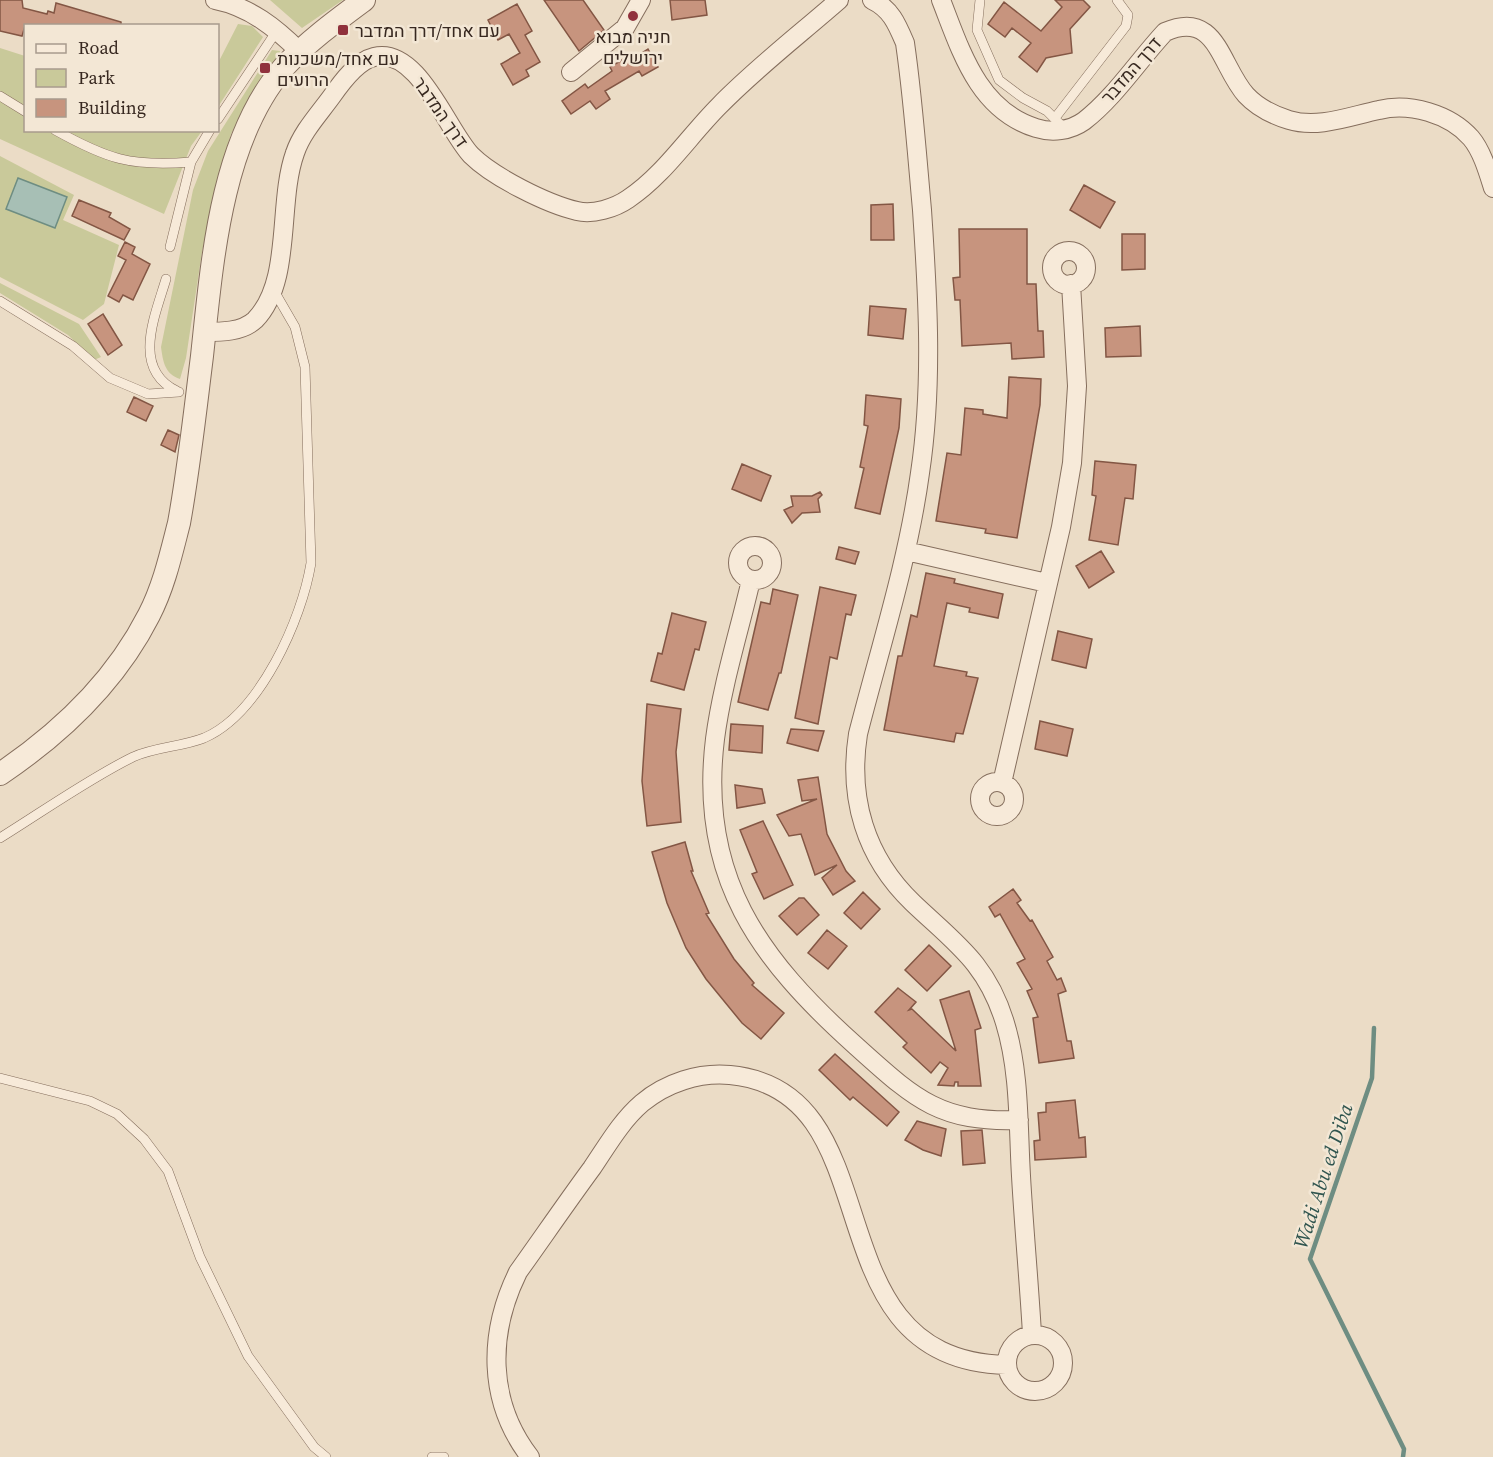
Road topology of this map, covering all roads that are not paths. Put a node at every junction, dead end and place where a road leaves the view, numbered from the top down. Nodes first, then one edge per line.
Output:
1 (215, 0) edge
2 (364, 0) edge
3 (641, 0) edge
4 (839, 0) edge
5 (872, 0) edge
6 (941, 0) edge
7 (980, 0) edge
8 (1117, 0) edge
9 (278, 29) junction
10 (300, 52) junction
11 (571, 72) dead end
12 (0, 96) edge
13 (24, 111) edge
14 (219, 118) edge
15 (1060, 124) junction
16 (59, 132) edge
17 (209, 132) edge
18 (191, 162) junction
19 (1493, 188) edge
20 (170, 247) dead end
21 (166, 279) dead end
22 (1071, 284) dead end
23 (273, 290) junction
24 (0, 301) edge
25 (204, 332) junction
26 (188, 397) junction
27 (906, 551) junction
28 (751, 580) dead end
29 (1047, 583) junction
30 (0, 774) edge
31 (1002, 783) dead end
32 (0, 838) edge
33 (0, 1078) edge
34 (1019, 1120) junction
35 (1032, 1334) junction
36 (1006, 1365) junction
37 (326, 1457) edge
38 (432, 1457) edge
39 (444, 1457) edge
40 (530, 1457) edge

1 - 9 street
2 - 10 street
3 - 11 street
4 - 23 street, דרך המדבר
5 - 27 street
6 - 15 street
7 - 15 lane
8 - 15 lane
9 - 10 street
9 - 14 lane
10 - 25 street
12 - 13 lane
15 - 19 street, דרך המדבר
16 - 18 lane
17 - 18 lane
18 - 20 lane
21 - 26 lane
22 - 29 street
23 - 25 street, דרך המדבר
23 - 32 lane
24 - 26 lane
25 - 26 street
26 - 30 street
27 - 29 street
27 - 34 street
28 - 34 street
29 - 31 street
33 - 37 lane
34 - 35 street
35 - 36 street
35 - 36 street
36 - 40 street
38 - 39 lane

